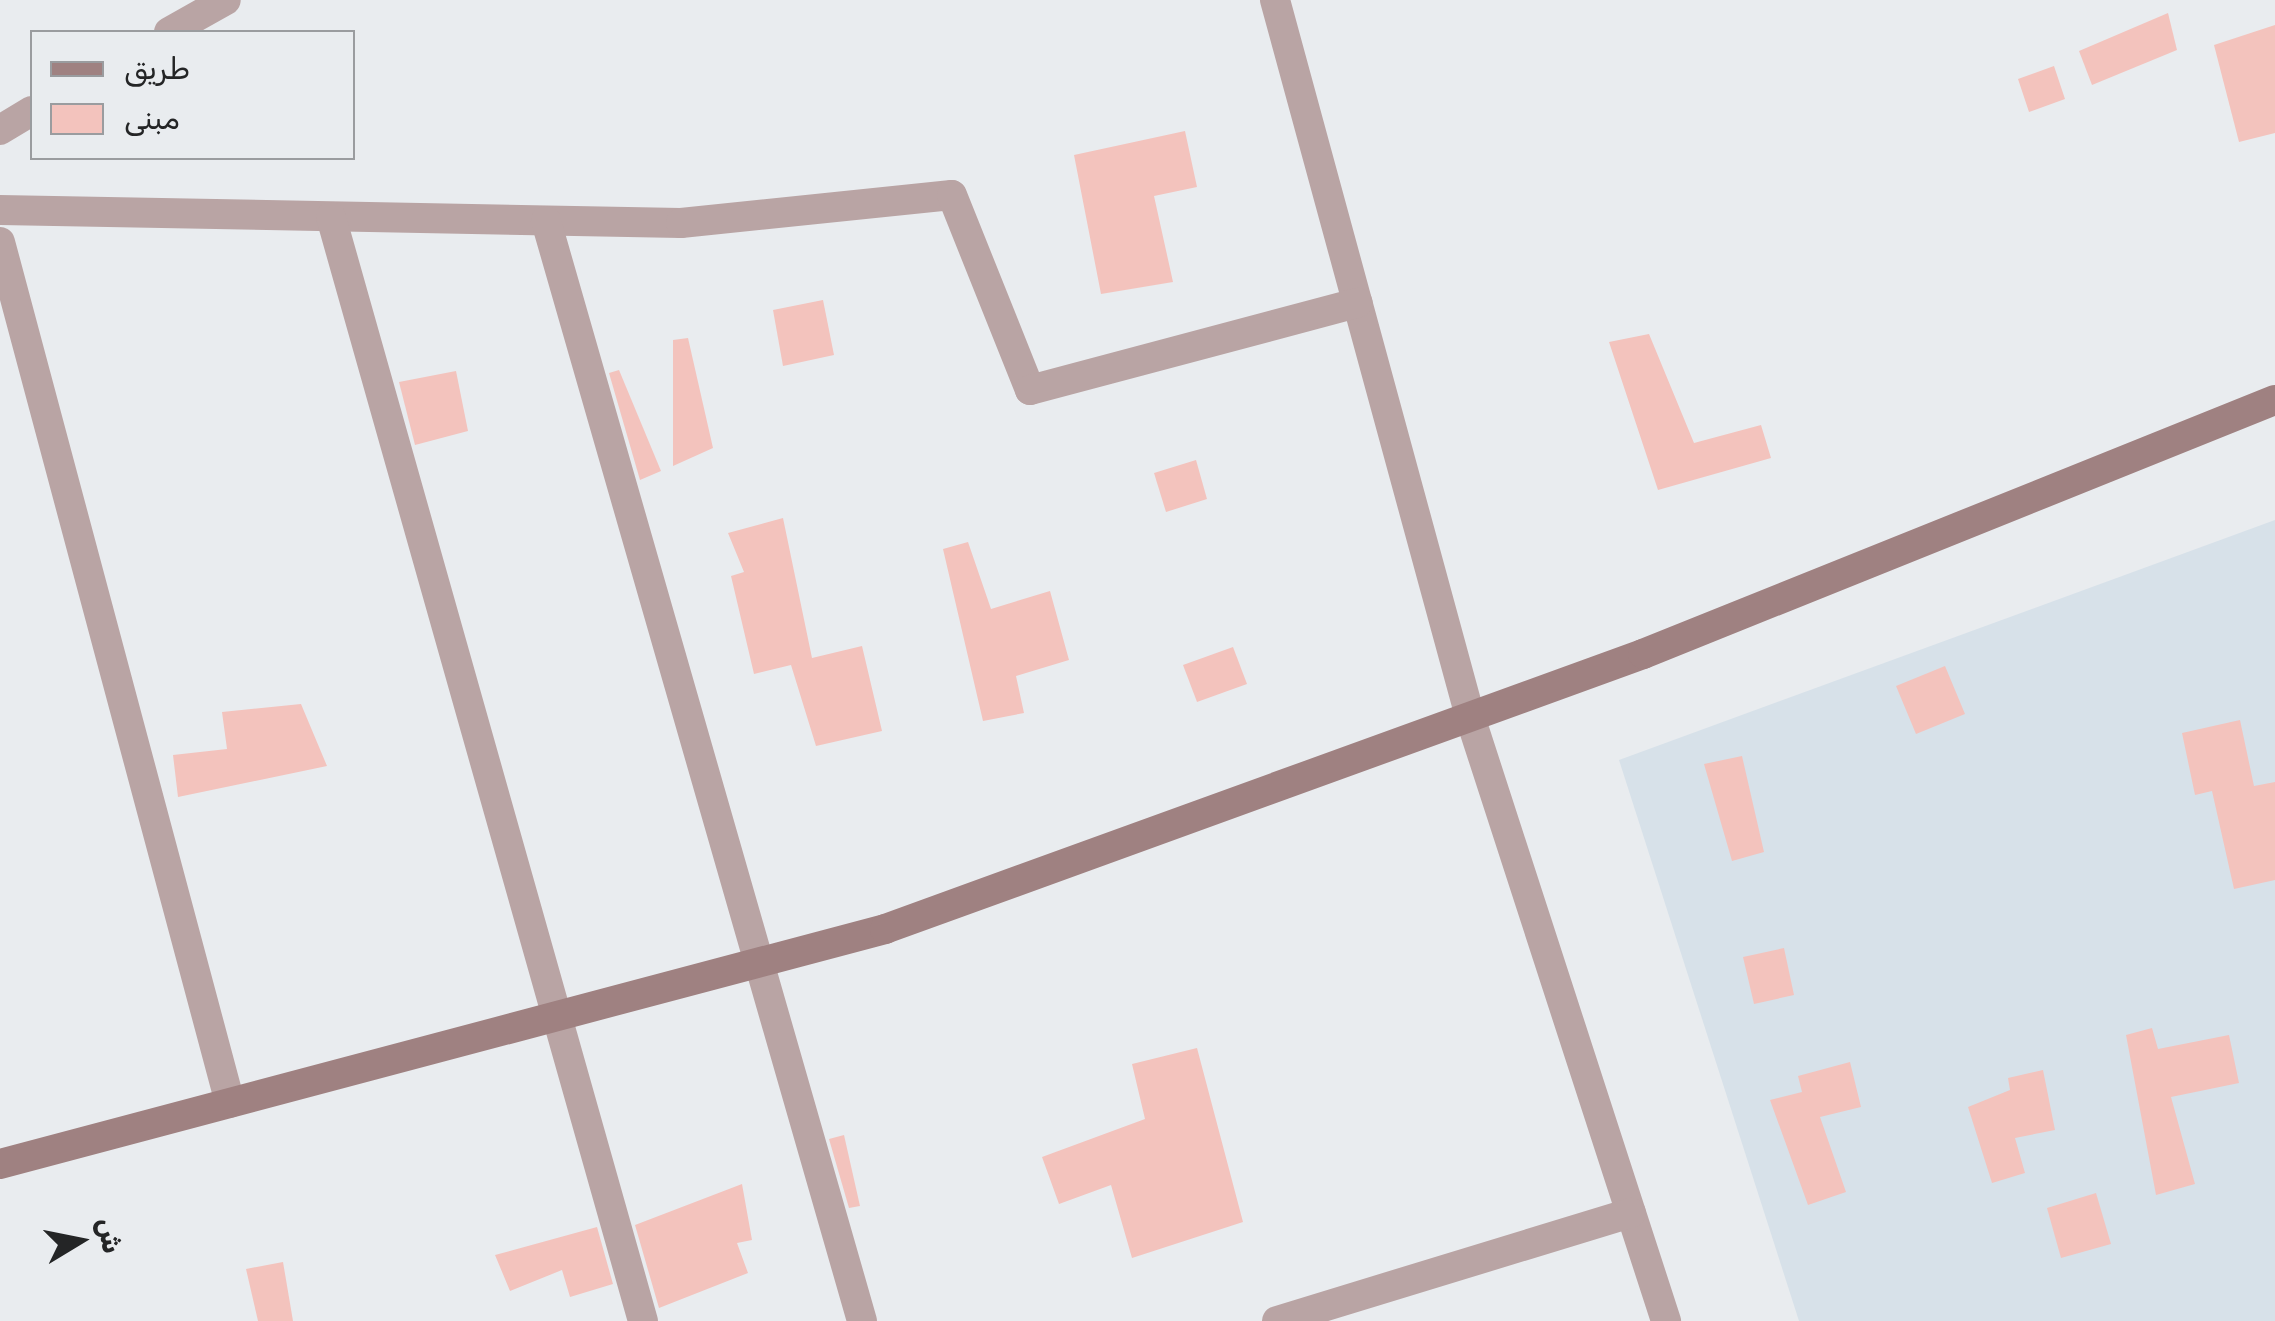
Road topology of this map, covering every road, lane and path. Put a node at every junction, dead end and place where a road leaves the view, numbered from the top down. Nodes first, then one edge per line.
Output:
1 (226, 0) edge
2 (1275, 0) edge
3 (174, 30) edge
4 (30, 113) edge
5 (0, 130) edge
6 (0, 210) edge
7 (332, 217) junction
8 (546, 220) junction
9 (0, 242) edge
10 (1358, 303) junction
11 (2275, 400) edge
12 (1471, 720) junction
13 (760, 963) junction
14 (557, 1016) junction
15 (230, 1103) junction
16 (0, 1164) edge
17 (1631, 1213) junction
18 (642, 1321) edge
19 (862, 1321) edge
20 (1277, 1321) edge
21 (1666, 1321) edge

1 - 3 street
2 - 10 street
4 - 5 street
6 - 7 street
7 - 8 street
7 - 14 street
8 - 10 street
8 - 13 street
9 - 15 street
10 - 12 street
11 - 12 street
12 - 13 street
12 - 17 street
13 - 14 street
13 - 19 street
14 - 15 street
14 - 18 street
15 - 16 street
17 - 20 street
17 - 21 street

